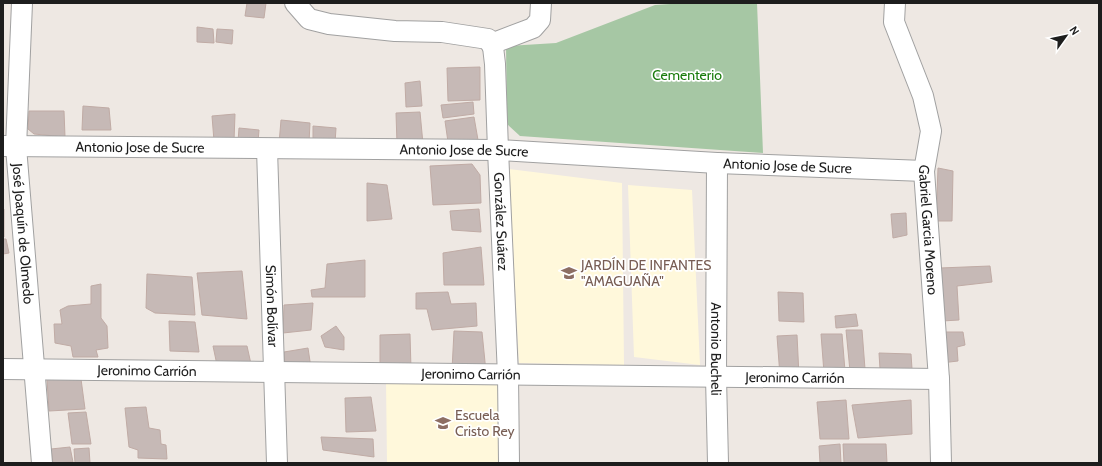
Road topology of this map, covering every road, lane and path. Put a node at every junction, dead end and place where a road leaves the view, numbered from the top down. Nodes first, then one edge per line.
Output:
1 (22, 3) edge
2 (295, 3) edge
3 (541, 3) edge
4 (895, 3) edge
5 (491, 44) junction
6 (9, 146) edge
7 (267, 149) junction
8 (498, 150) junction
9 (717, 163) junction
10 (924, 171) junction
11 (3, 369) edge
12 (35, 369) junction
13 (273, 372) junction
14 (508, 375) junction
15 (716, 377) junction
16 (939, 379) junction
17 (42, 463) edge
18 (277, 463) edge
19 (509, 463) edge
20 (718, 463) edge
21 (941, 463) edge

1 - 6 street, José Joaquín de Olmedo
2 - 5 street
3 - 5 street
4 - 10 street, Gabriel Garcia Moreno
5 - 8 street, González Suárez
6 - 7 street, Antonio Jose de Sucre
6 - 12 street, José Joaquín de Olmedo
7 - 8 street, Antonio Jose de Sucre
7 - 13 street, Simón Bolívar
8 - 9 street, Antonio Jose de Sucre
8 - 14 street, González Suárez
9 - 10 street, Antonio Jose de Sucre
9 - 15 street, Antonio Bucheli
10 - 16 street, Gabriel Garcia Moreno
11 - 12 street, Jeronimo Carrión
12 - 13 street, Jeronimo Carrión
12 - 17 street, José Joaquín de Olmedo
13 - 14 street, Jeronimo Carrión
13 - 18 street, Simón Bolívar
14 - 15 street, Jeronimo Carrión
14 - 19 street, González Suárez
15 - 16 street, Jeronimo Carrión
15 - 20 street, Antonio Bucheli
16 - 21 street, Gabriel Garcia Moreno

